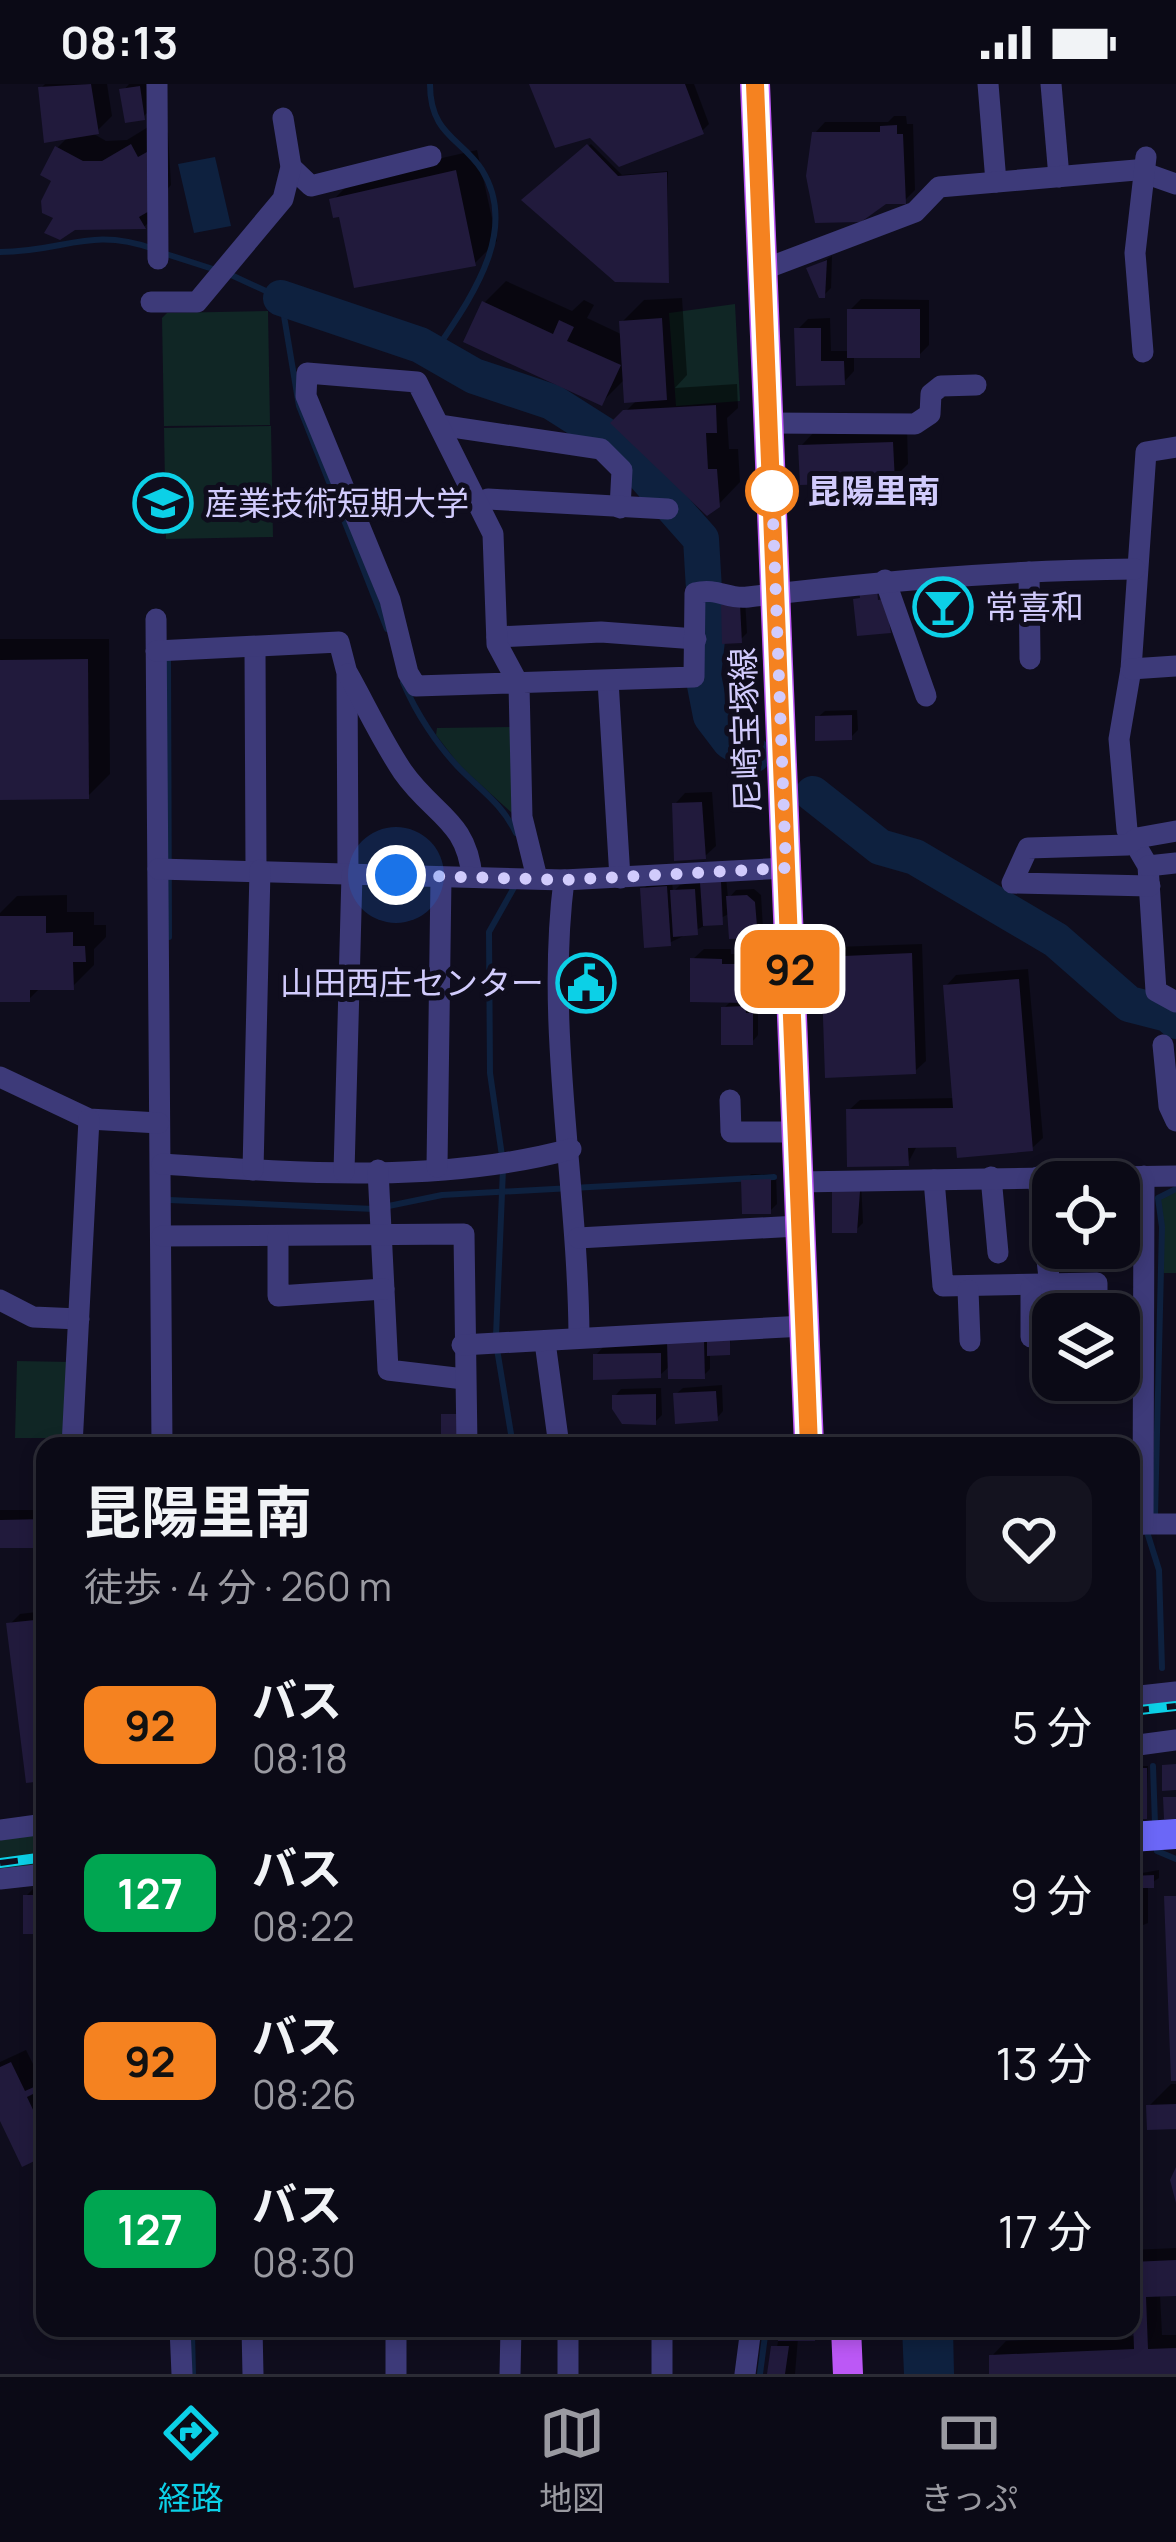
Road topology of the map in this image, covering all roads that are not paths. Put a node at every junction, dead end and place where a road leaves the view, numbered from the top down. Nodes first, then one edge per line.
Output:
1 (157, 84) edge
2 (755, 84) edge
3 (988, 84) edge
4 (1051, 84) edge
5 (284, 118) dead end
6 (431, 156) dead end
7 (291, 167) junction
8 (1146, 167) junction
9 (1059, 177) junction
10 (996, 182) junction
11 (1176, 184) edge
12 (158, 250) dead end
13 (762, 270) junction
14 (152, 302) dead end
15 (1138, 349) dead end
16 (976, 386) dead end
17 (769, 423) junction
18 (439, 425) junction
19 (1176, 448) edge
20 (478, 504) junction
21 (620, 508) junction
22 (668, 509) dead end
23 (1135, 569) junction
24 (1028, 572) junction
25 (885, 580) junction
26 (776, 591) junction
27 (156, 619) dead end
28 (496, 637) junction
29 (696, 639) junction
30 (255, 648) junction
31 (157, 651) junction
32 (1030, 659) dead end
33 (1176, 665) edge
34 (1132, 669) junction
35 (347, 673) junction
36 (608, 681) junction
37 (519, 686) junction
38 (926, 696) dead end
39 (1176, 832) edge
40 (1131, 842) junction
41 (1176, 862) edge
42 (158, 868) junction
43 (786, 868) junction
44 (258, 870) junction
45 (350, 874) junction
46 (1149, 876) junction
47 (441, 877) junction
48 (472, 877) junction
49 (525, 877) junction
50 (620, 878) junction
51 (564, 880) junction
52 (1176, 1002) edge
53 (1163, 1045) dead end
54 (0, 1077) edge
55 (730, 1100) dead end
56 (88, 1119) junction
57 (1176, 1121) edge
58 (159, 1123) junction
59 (796, 1132) junction
60 (571, 1149) junction
61 (162, 1164) junction
62 (437, 1168) junction
63 (253, 1170) junction
64 (378, 1170) junction
65 (344, 1172) junction
66 (1176, 1175) edge
67 (1140, 1176) edge
68 (1144, 1176) junction
69 (991, 1177) junction
70 (1032, 1177) edge
71 (934, 1180) junction
72 (797, 1182) junction
73 (798, 1226) junction
74 (379, 1234) junction
75 (162, 1236) junction
76 (278, 1237) junction
77 (578, 1238) junction
78 (998, 1252) dead end
79 (1040, 1269) edge
80 (1040, 1288) junction
81 (384, 1289) junction
82 (968, 1290) junction
83 (1097, 1293) edge
84 (0, 1300) edge
85 (79, 1319) junction
86 (804, 1325) junction
87 (579, 1336) junction
88 (1030, 1337) dead end
89 (970, 1341) dead end
90 (545, 1342) junction
91 (462, 1345) junction
92 (464, 1379) junction
93 (72, 1437) edge
94 (162, 1437) edge
95 (467, 1437) edge
96 (558, 1437) edge
97 (809, 1437) edge
98 (1139, 1437) edge
99 (1140, 1524) edge
100 (1176, 1524) edge
101 (1176, 1692) edge
102 (1140, 1696) edge
103 (1176, 1740) edge
104 (1140, 1745) edge
105 (36, 1825) edge
106 (0, 1830) edge
107 (1176, 1834) edge
108 (1140, 1836) edge
109 (36, 1875) edge
110 (0, 1879) edge
111 (180, 2337) edge
112 (252, 2337) edge
113 (396, 2337) edge
114 (511, 2337) edge
115 (568, 2337) edge
116 (662, 2337) edge
117 (750, 2337) edge
118 (846, 2337) edge
119 (182, 2374) edge
120 (253, 2374) edge
121 (396, 2374) edge
122 (511, 2374) edge
123 (568, 2374) edge
124 (662, 2374) edge
125 (745, 2374) edge
126 (848, 2374) edge

1 - 12 street
2 - 13 main road, 尼崎宝塚線
3 - 10 street
4 - 9 street
5 - 7 street
6 - 7 street
7 - 14 street
8 - 9 street
8 - 11 street
8 - 15 street
9 - 10 street
10 - 13 street
13 - 17 main road, 尼崎宝塚線
16 - 17 street
17 - 26 main road, 尼崎宝塚線
18 - 20 street
18 - 21 street
18 - 37 street
19 - 23 street
20 - 21 street
20 - 28 street
21 - 22 street
23 - 24 street
23 - 34 street
24 - 25 street
24 - 32 street
25 - 26 street
25 - 38 street
26 - 29 street
26 - 43 main road, 尼崎宝塚線
27 - 31 street
28 - 29 street
28 - 37 street
29 - 36 street
30 - 31 street
30 - 35 street
30 - 44 street
31 - 42 street
33 - 34 street
34 - 40 street
35 - 45 street
35 - 48 street
36 - 37 street
36 - 50 street
37 - 49 street
39 - 40 street
40 - 46 street
40 - 46 street
41 - 46 street
42 - 44 street
42 - 58 street
43 - 50 street
43 - 59 main road, 尼崎宝塚線
44 - 45 street
44 - 63 street
45 - 47 street
45 - 65 street
46 - 52 street
47 - 48 street
47 - 62 street
48 - 49 street
49 - 51 street
50 - 51 street
51 - 60 street
53 - 57 street
54 - 56 street
55 - 59 street
56 - 58 street
56 - 85 street
58 - 61 street
59 - 72 main road, 尼崎宝塚線
60 - 62 street
60 - 77 street
61 - 63 street
61 - 75 street
62 - 64 street
63 - 65 street
64 - 65 street
64 - 74 street
66 - 68 street
67 - 68 street
68 - 98 street
69 - 70 street
69 - 71 street
69 - 78 street
71 - 72 street
71 - 82 street
72 - 73 main road, 尼崎宝塚線
73 - 77 street
73 - 86 main road, 尼崎宝塚線
74 - 76 street
74 - 81 street
74 - 91 street
75 - 76 street
75 - 94 street
76 - 81 street
77 - 87 street
79 - 80 street
80 - 82 street
80 - 83 street
80 - 88 street
81 - 92 street
82 - 89 street
84 - 85 street
85 - 93 street
86 - 87 street
86 - 97 main road, 尼崎宝塚線
87 - 90 street
90 - 91 street
90 - 96 street
91 - 92 street
92 - 95 street
99 - 100 street
101 - 102 street
103 - 104 street
105 - 106 street
107 - 108 street
109 - 110 street
111 - 119 street
112 - 120 street
113 - 121 street
114 - 122 street
115 - 123 street
116 - 124 street
117 - 125 street
118 - 126 main road

